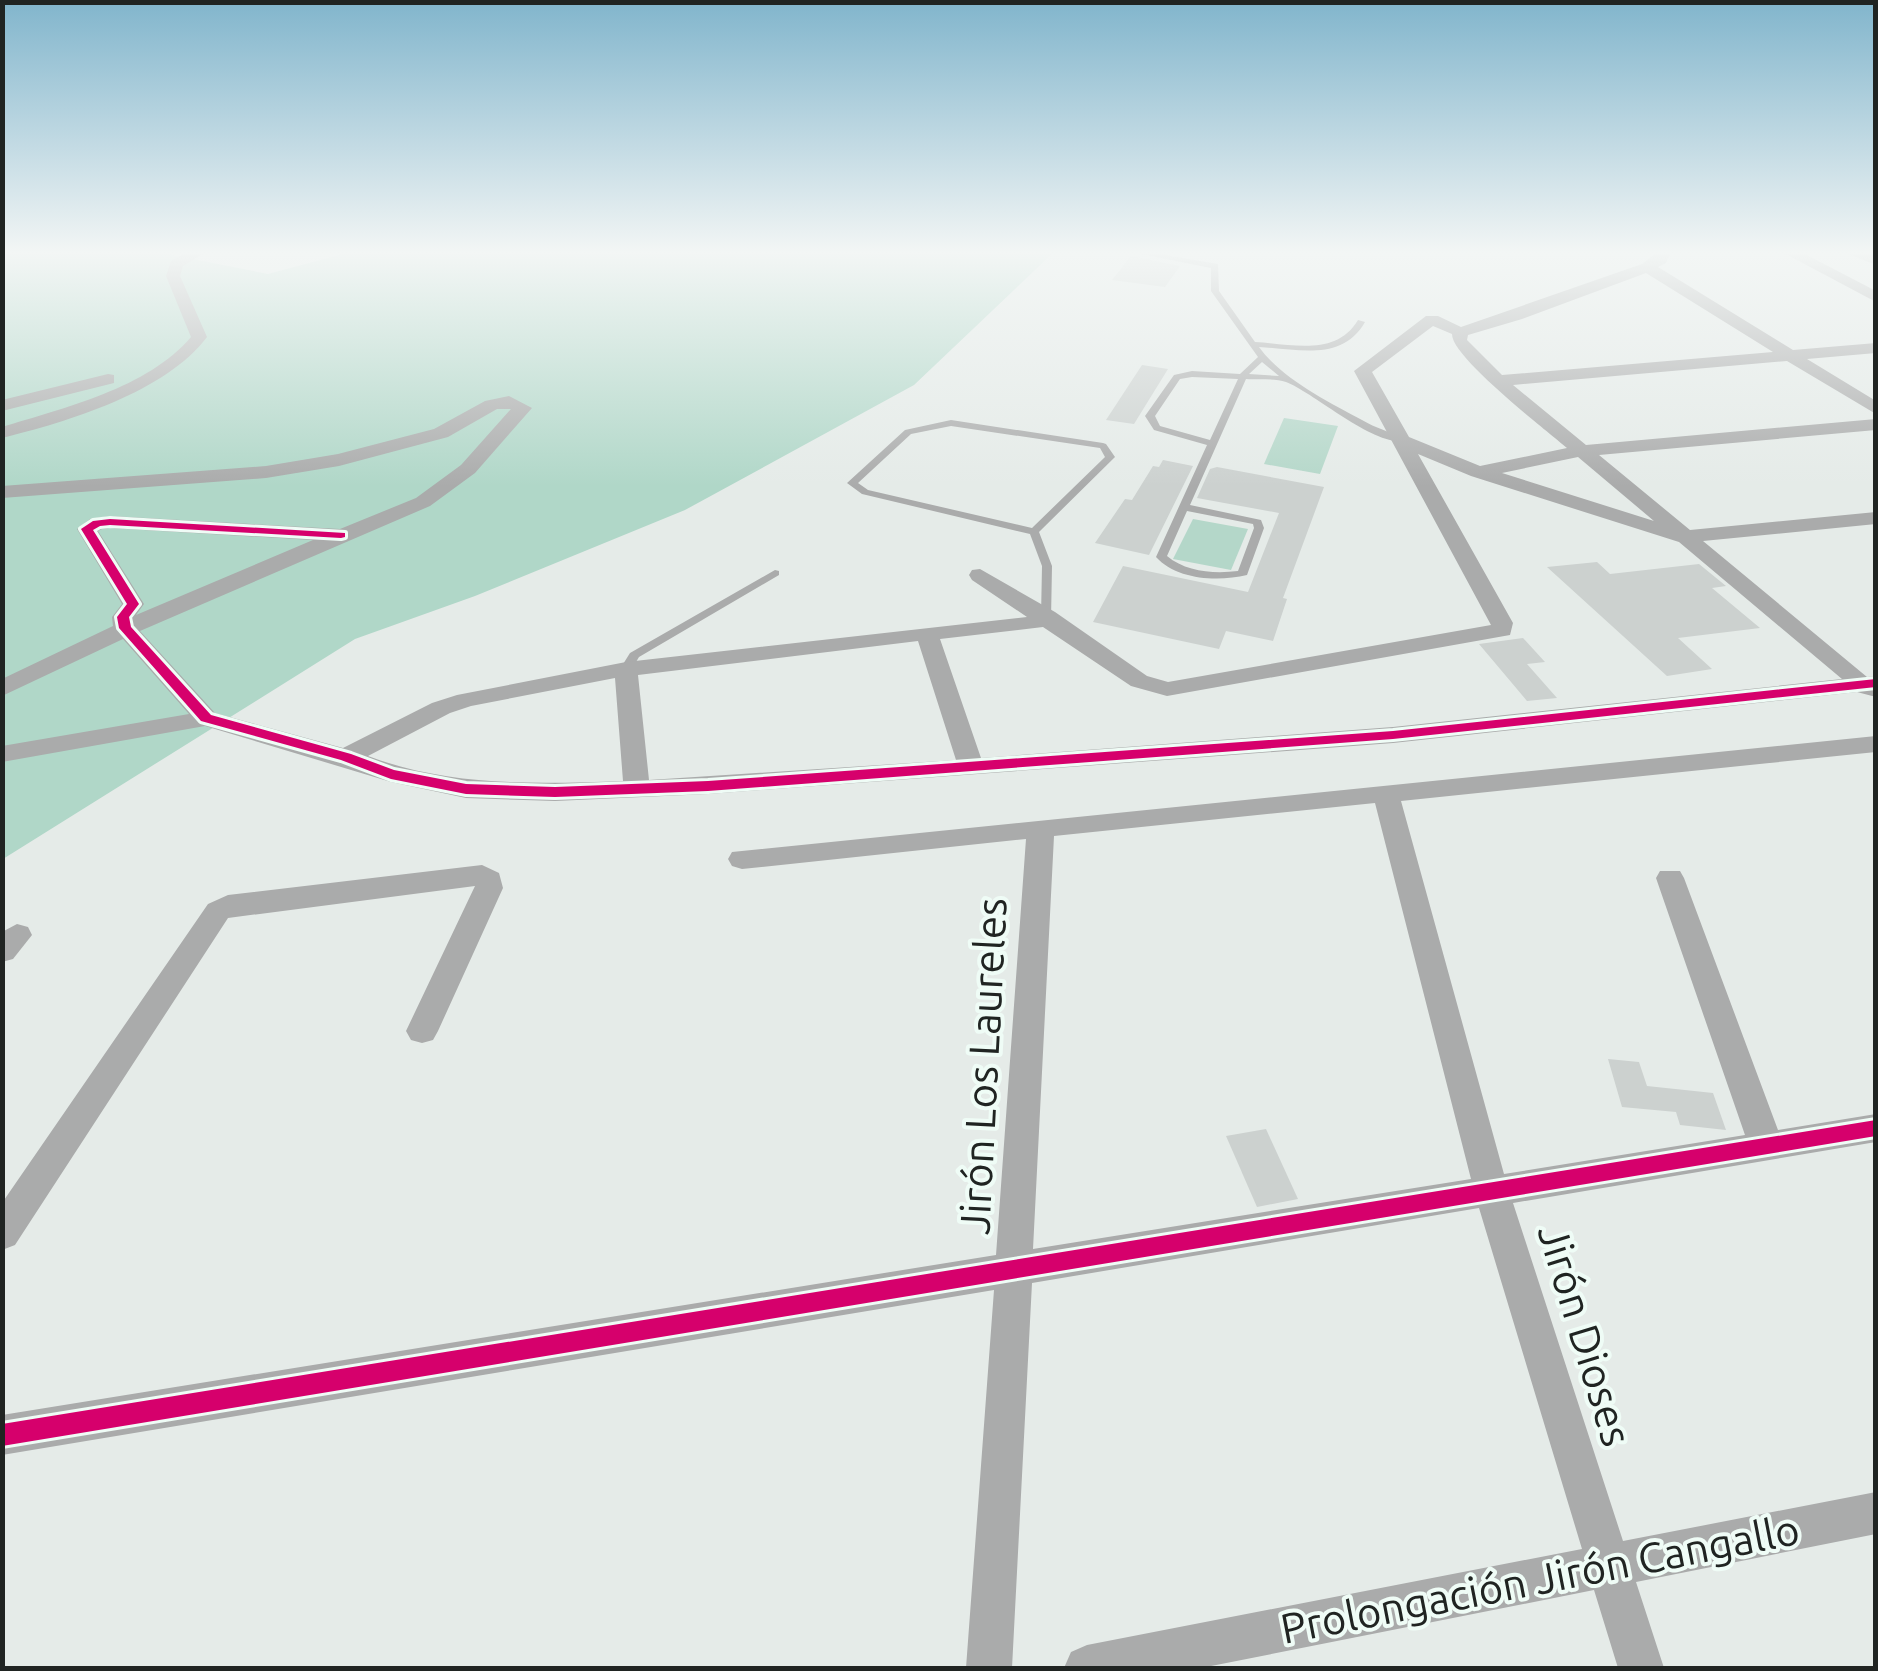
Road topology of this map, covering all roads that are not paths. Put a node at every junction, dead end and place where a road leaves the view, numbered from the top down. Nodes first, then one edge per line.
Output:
1 (196, 330) edge
2 (1245, 330) edge
3 (1358, 330) edge
4 (1417, 330) edge
5 (1456, 330) edge
6 (1467, 330) edge
7 (1751, 330) edge
8 (1460, 332) junction
9 (1256, 344) junction
10 (195, 345) junction
11 (1876, 348) edge
12 (1792, 355) junction
13 (1262, 357) junction
14 (1244, 375) junction
15 (1287, 378) junction
16 (1498, 382) junction
17 (2, 406) edge
18 (1876, 409) edge
19 (1876, 424) edge
20 (2, 433) edge
21 (1400, 440) junction
22 (1212, 444) junction
23 (1582, 451) junction
24 (1478, 472) junction
25 (2, 492) edge
26 (1184, 507) junction
27 (1876, 518) edge
28 (1034, 532) junction
29 (341, 535) junction
30 (1683, 537) junction
31 (775, 573) dead end
32 (980, 575) dead end
33 (129, 616) junction
34 (1047, 617) junction
35 (926, 633) junction
36 (626, 669) junction
37 (2, 688) edge
38 (1871, 688) edge
39 (206, 718) junction
40 (1876, 744) edge
41 (2, 754) edge
42 (346, 757) junction
43 (970, 767) junction
44 (637, 788) junction
45 (1386, 795) junction
46 (1042, 827) junction
47 (742, 859) dead end
48 (1670, 878) dead end
49 (422, 1032) dead end
50 (1876, 1128) edge
51 (1766, 1146) junction
52 (1491, 1188) junction
53 (2, 1234) edge
54 (1016, 1270) junction
55 (2, 1435) edge
56 (1876, 1513) edge
57 (1610, 1566) junction
58 (989, 1668) edge
59 (1087, 1668) edge
60 (1641, 1668) edge

1 - 10 street
2 - 9 lane
3 - 9 lane
4 - 21 street
5 - 8 street
6 - 8 street
7 - 12 street
8 - 16 street
9 - 13 lane
10 - 17 street
10 - 20 street
11 - 12 street
12 - 16 street
12 - 18 street
13 - 14 lane
13 - 15 lane
14 - 15 lane
14 - 22 lane
14 - 22 lane
15 - 21 lane
16 - 23 street
19 - 23 street
21 - 24 street
21 - 34 street
22 - 26 lane
23 - 24 street
23 - 30 street
24 - 30 street
25 - 29 street
26 - 26 lane
27 - 30 street
28 - 28 lane
28 - 34 lane
29 - 33 street
29 - 33 street
30 - 38 street
31 - 36 lane
32 - 34 street
33 - 37 street
33 - 39 street
34 - 35 street
35 - 36 street
35 - 43 street
36 - 42 street
36 - 44 street
38 - 43 street
39 - 41 street
39 - 42 street
40 - 45 street
42 - 44 street
43 - 44 street
45 - 46 street
45 - 52 street, Jirón Dioses
46 - 47 street
46 - 54 street, Jirón Los Laureles
48 - 51 street
49 - 53 street
50 - 51 street
51 - 52 street
52 - 54 street
52 - 57 street, Jirón Dioses
54 - 55 street
54 - 58 street, Jirón Los Laureles
56 - 57 street, Prolongación Jirón Cangallo
57 - 59 street, Prolongación Jirón Cangallo
57 - 60 street, Jirón Dioses

